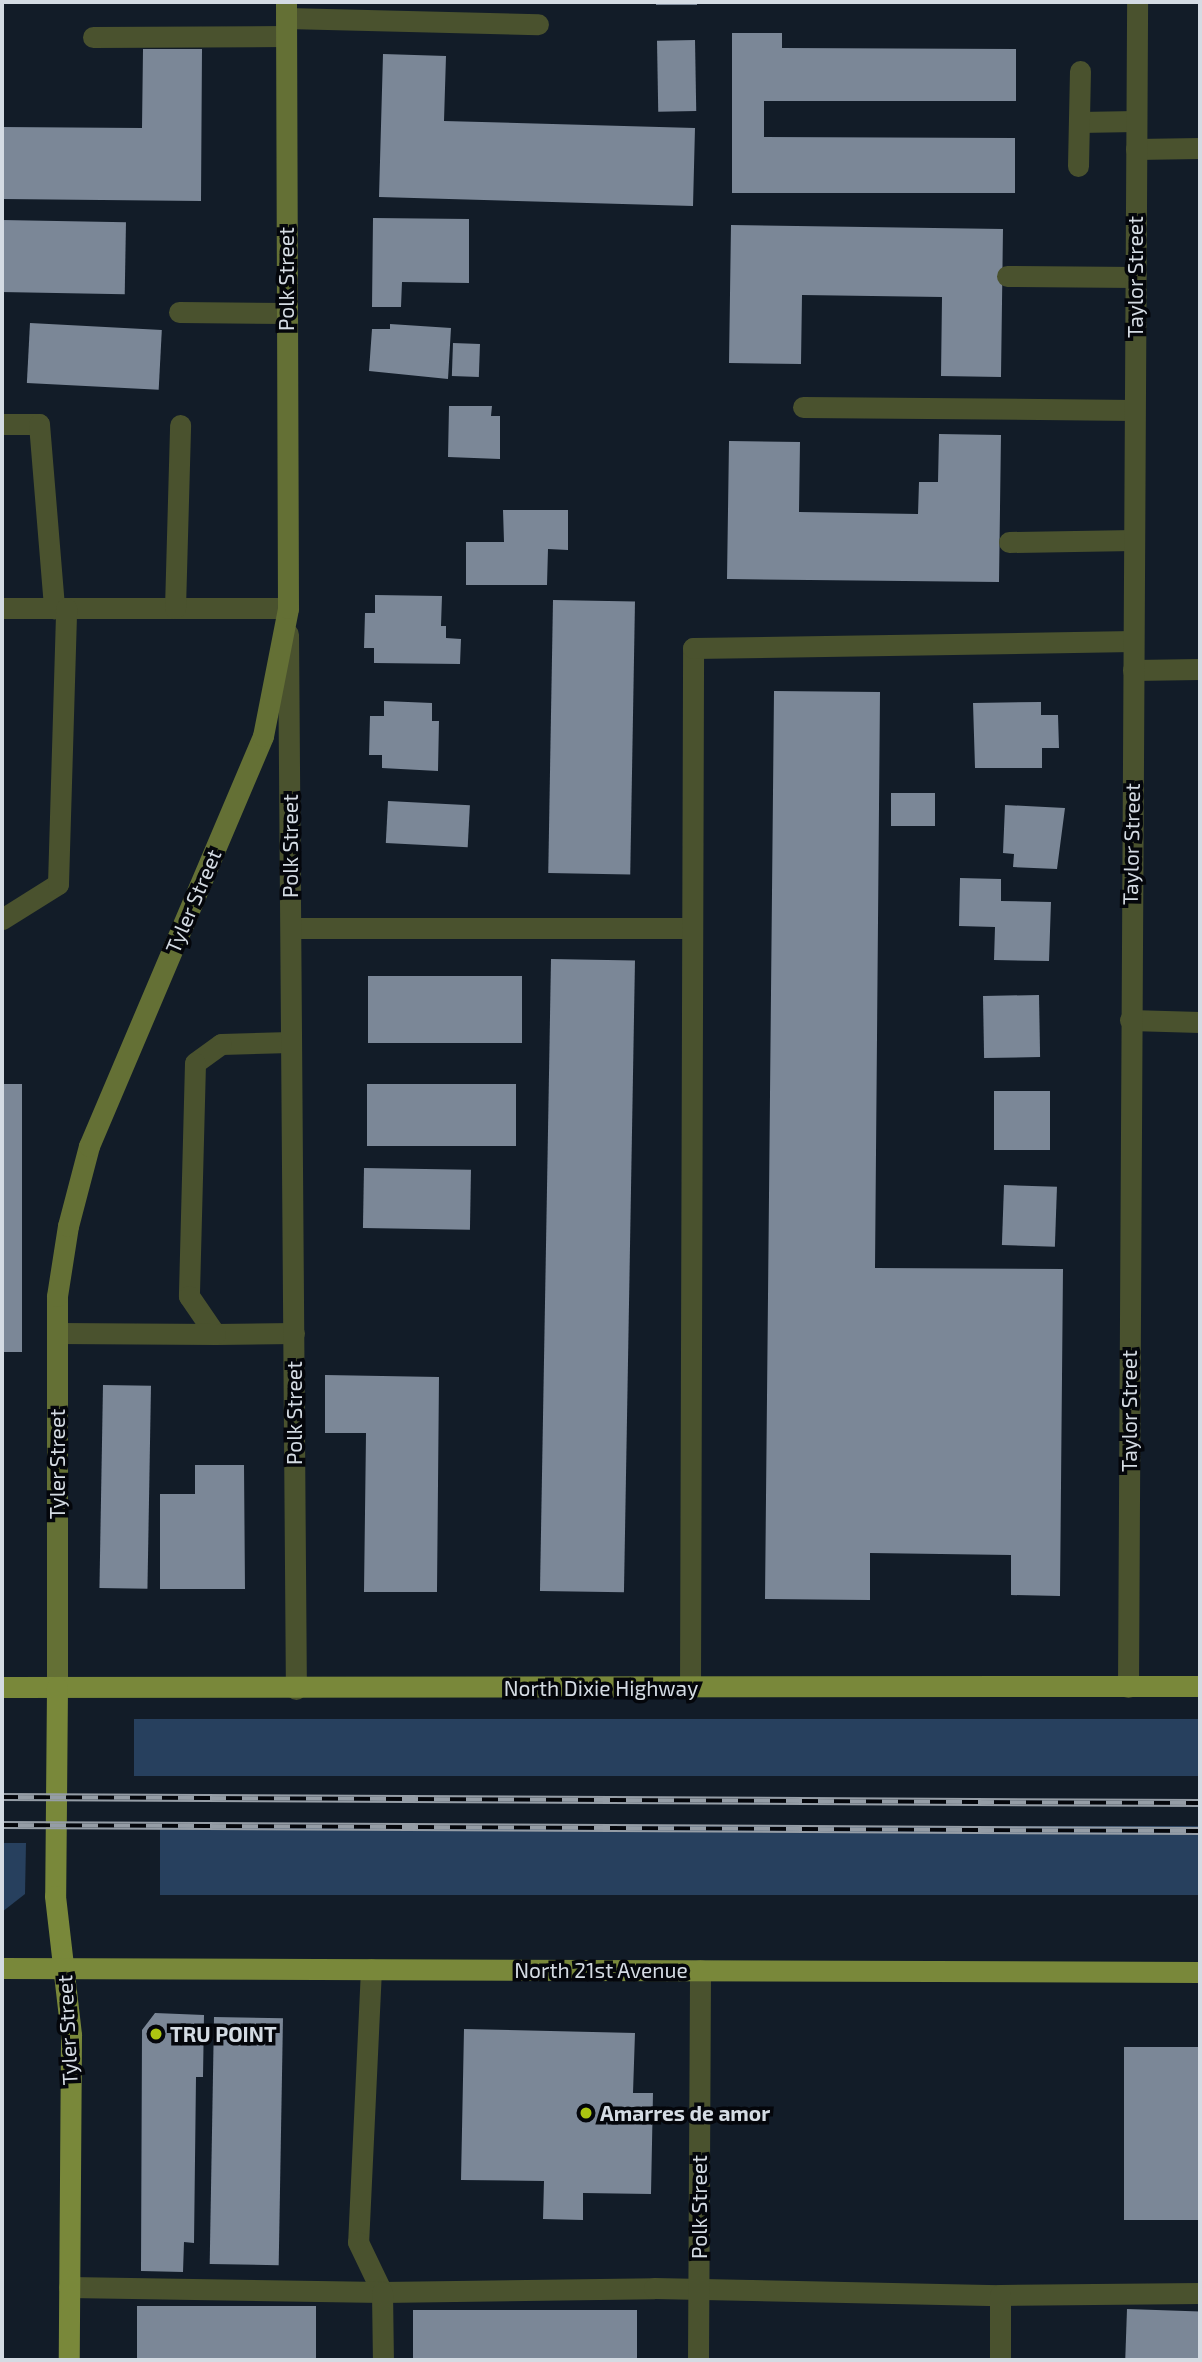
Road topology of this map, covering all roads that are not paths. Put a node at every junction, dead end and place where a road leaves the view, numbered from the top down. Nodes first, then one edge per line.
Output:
1 (1137, 2) edge
2 (286, 19) edge
3 (538, 24) dead end
4 (93, 37) dead end
5 (1080, 71) dead end
6 (1136, 121) junction
7 (1079, 122) junction
8 (1200, 148) edge
9 (1136, 149) junction
10 (1078, 166) dead end
11 (1007, 276) dead end
12 (1135, 277) junction
13 (179, 312) dead end
14 (286, 313) junction
15 (803, 407) dead end
16 (1134, 410) junction
17 (2, 424) edge
18 (180, 425) dead end
19 (1134, 540) junction
20 (1009, 542) dead end
21 (2, 608) edge
22 (60, 608) junction
23 (175, 608) junction
24 (288, 608) junction
25 (1133, 641) junction
26 (1200, 669) edge
27 (1133, 670) junction
28 (2, 919) edge
29 (290, 928) junction
30 (692, 928) junction
31 (1129, 1020) junction
32 (1200, 1022) edge
33 (290, 1042) junction
34 (57, 1333) junction
35 (294, 1333) junction
36 (215, 1334) junction
37 (1128, 1686) junction
38 (1200, 1686) edge
39 (2, 1687) edge
40 (57, 1687) junction
41 (690, 1688) junction
42 (296, 1689) junction
43 (2, 1968) edge
44 (64, 1968) junction
45 (371, 1969) junction
46 (700, 1970) junction
47 (1200, 1972) edge
48 (69, 2287) junction
49 (382, 2292) junction
50 (698, 2292) junction
51 (1200, 2292) edge
52 (1000, 2295) junction
53 (69, 2360) edge
54 (383, 2360) edge
55 (698, 2360) edge
56 (1000, 2360) edge

1 - 6 street, Taylor Street
2 - 3 street
2 - 4 street
2 - 14 main road, Polk Street
5 - 7 street
6 - 7 street
6 - 9 street, Taylor Street
7 - 10 street
8 - 9 street
9 - 12 street, Taylor Street
11 - 12 street
12 - 16 street, Taylor Street
13 - 14 street
14 - 24 main road, Polk Street
15 - 16 street
16 - 19 street, Taylor Street
17 - 22 street
18 - 23 street
19 - 20 street
19 - 25 street, Taylor Street
21 - 22 street
22 - 23 street
22 - 28 street
23 - 24 street
24 - 29 street, Polk Street
24 - 34 main road, Tyler Street
25 - 27 street, Taylor Street
25 - 30 street
26 - 27 street
27 - 31 street, Taylor Street
29 - 30 street
29 - 33 street, Polk Street
30 - 41 street
31 - 32 street
31 - 37 street, Taylor Street
33 - 35 street, Polk Street
33 - 36 street
34 - 36 street
34 - 40 main road, Tyler Street
35 - 36 street
35 - 42 street, Polk Street
37 - 38 main road, North Dixie Highway
37 - 41 main road, North Dixie Highway
39 - 40 main road, North Dixie Highway
40 - 42 main road, North Dixie Highway
40 - 44 main road, Tyler Street
41 - 42 main road, North Dixie Highway
43 - 44 main road, North 21st Avenue
44 - 45 main road, North 21st Avenue
44 - 48 main road, Tyler Street
45 - 46 main road, North 21st Avenue
45 - 49 street
46 - 47 main road, North 21st Avenue
46 - 50 street, Polk Street
48 - 49 street
48 - 53 main road, Tyler Street
49 - 50 street
49 - 54 street
50 - 52 street
50 - 55 street, Polk Street
51 - 52 street
52 - 56 street

